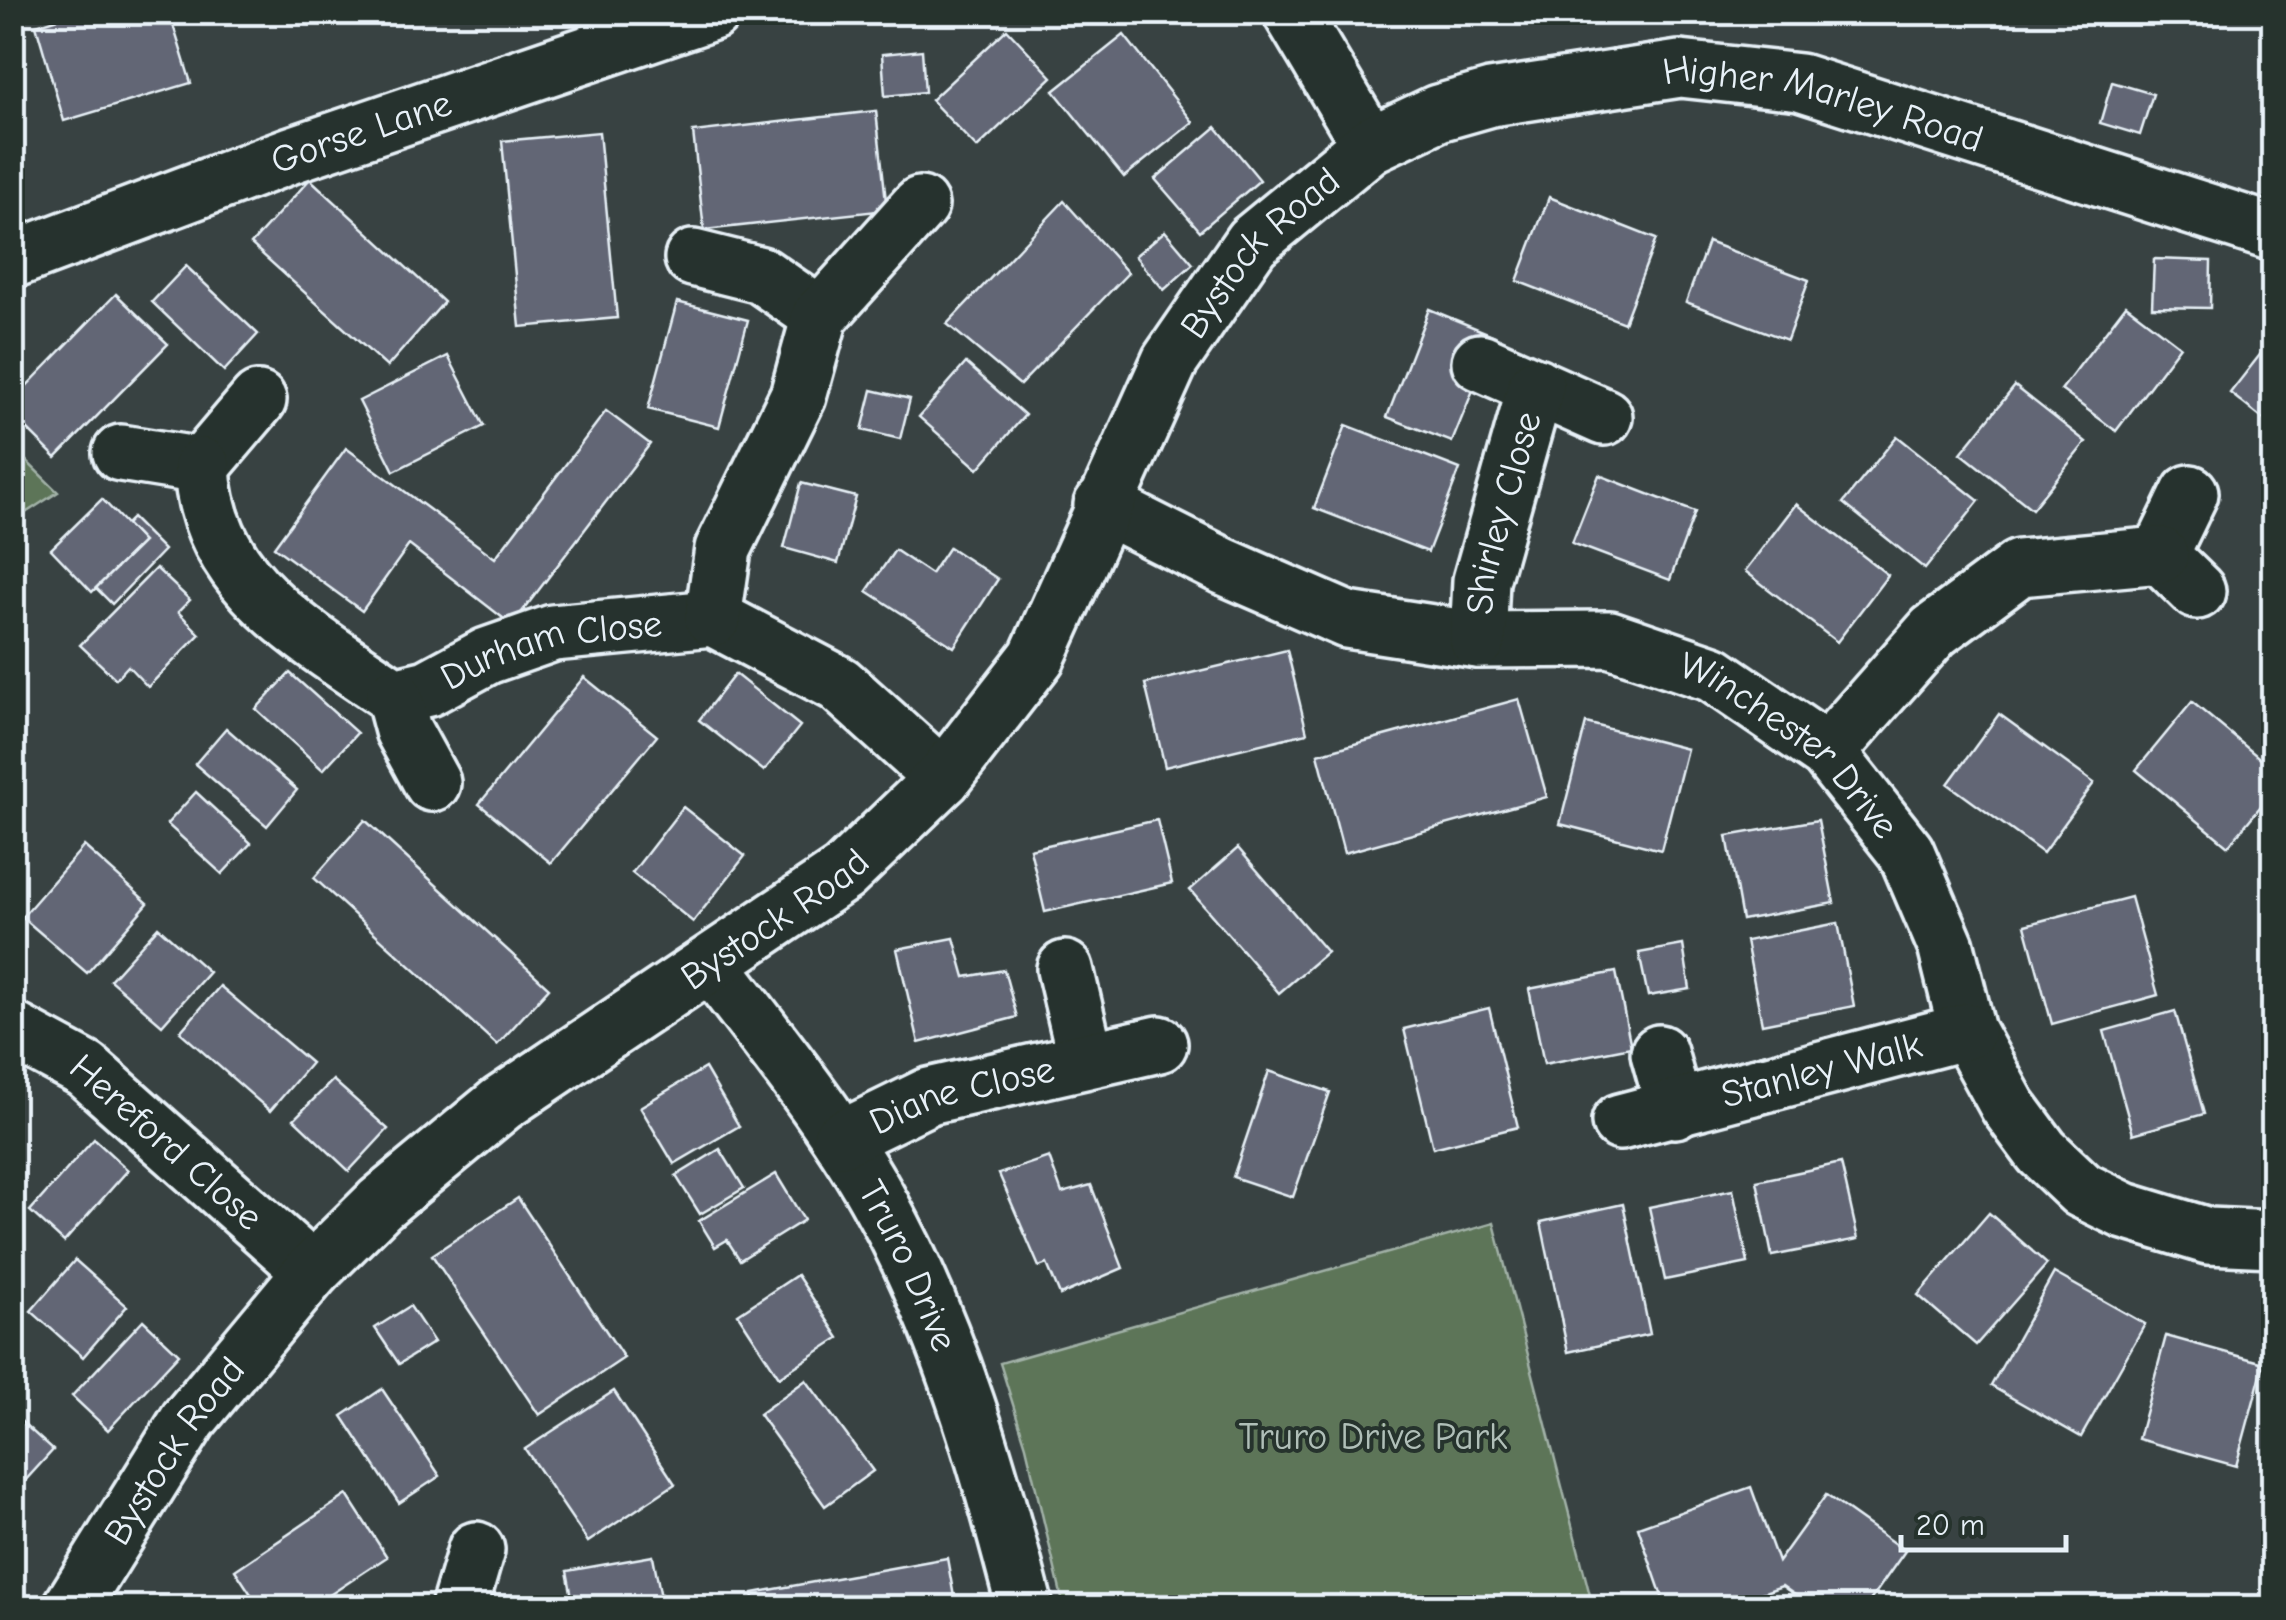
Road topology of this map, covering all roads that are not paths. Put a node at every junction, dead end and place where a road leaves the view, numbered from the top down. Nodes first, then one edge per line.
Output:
1 (712, 12) edge
2 (1291, 12) edge
3 (1370, 146) junction
4 (920, 205) dead end
5 (2274, 233) edge
6 (693, 258) dead end
7 (12, 260) edge
8 (820, 316) junction
9 (1480, 362) dead end
10 (1536, 386) junction
11 (258, 400) dead end
12 (1604, 417) dead end
13 (121, 452) dead end
14 (202, 466) junction
15 (2190, 493) dead end
16 (1102, 506) junction
17 (714, 618) junction
18 (1478, 640) junction
19 (394, 696) junction
20 (1827, 752) junction
21 (943, 778) junction
22 (432, 782) dead end
23 (711, 964) junction
24 (1065, 969) dead end
25 (12, 1030) edge
26 (1967, 1030) junction
27 (1160, 1044) dead end
28 (1659, 1053) dead end
29 (1086, 1059) junction
30 (1675, 1110) junction
31 (1620, 1122) dead end
32 (841, 1139) junction
33 (2274, 1240) edge
34 (312, 1271) junction
35 (476, 1550) dead end
36 (71, 1608) edge
37 (460, 1608) edge
38 (1025, 1608) edge

1 - 7 street, Gorse Lane
2 - 3 street
3 - 5 street, Higher Marley Road
3 - 16 street, Bystock Road
4 - 8 street, Durham Close
6 - 8 street
8 - 17 street, Durham Close
9 - 10 street, Shirley Close
10 - 12 street, Shirley Close
10 - 18 street, Shirley Close
11 - 14 street
13 - 14 street
14 - 19 street, Durham Close
15 - 20 street
16 - 18 street, Winchester Drive
16 - 21 street, Bystock Road
17 - 19 street, Durham Close
17 - 21 street, Durham Close
18 - 20 street, Winchester Drive
19 - 22 street, Durham Close
20 - 26 street, Winchester Drive
21 - 23 street, Bystock Road
23 - 32 street, Truro Drive
23 - 34 street, Bystock Road
24 - 29 street, Diane Close
25 - 34 street, Hereford Close
26 - 30 street, Stanley Walk
26 - 33 street, Winchester Drive
27 - 29 street, Diane Close
28 - 30 street, Stanley Walk
29 - 32 street, Diane Close
30 - 31 street, Stanley Walk
32 - 38 street, Truro Drive
34 - 36 street, Bystock Road
35 - 37 street

